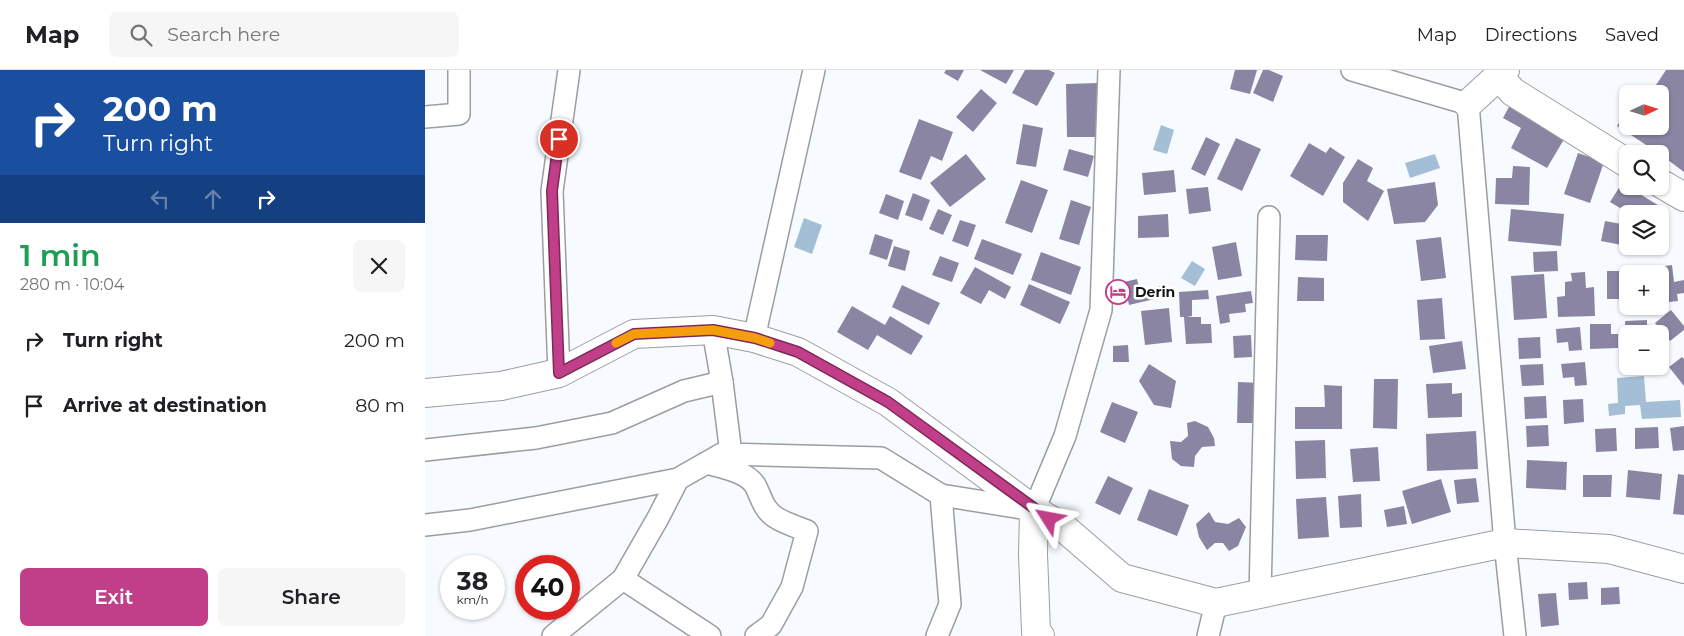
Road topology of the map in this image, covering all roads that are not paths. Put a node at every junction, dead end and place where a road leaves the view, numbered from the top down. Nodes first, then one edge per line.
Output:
1 (459, 70) edge
2 (569, 70) edge
3 (814, 70) edge
4 (1109, 70) edge
5 (1352, 70) edge
6 (1502, 74) edge
7 (1468, 104) junction
8 (425, 118) edge
9 (1619, 157) edge
10 (1669, 188) edge
11 (1684, 197) edge
12 (1269, 217) dead end
13 (713, 330) junction
14 (755, 338) junction
15 (559, 373) junction
16 (723, 382) junction
17 (425, 393) edge
18 (425, 450) edge
19 (731, 454) junction
20 (706, 463) junction
21 (677, 479) junction
22 (941, 495) junction
23 (1034, 510) junction
24 (425, 525) edge
25 (1505, 543) junction
26 (1684, 569) edge
27 (623, 579) junction
28 (1260, 594) junction
29 (1215, 603) junction
30 (1036, 635) edge
31 (553, 636) edge
32 (710, 636) edge
33 (756, 636) edge
34 (937, 636) edge
35 (1209, 636) edge
36 (1515, 636) edge

1 - 8 street
2 - 15 street
3 - 14 street
4 - 23 street
5 - 7 street
6 - 7 street
6 - 9 street
7 - 25 street
10 - 11 street
12 - 28 street
13 - 14 street
13 - 15 street
13 - 16 street
14 - 23 street
15 - 17 street
16 - 18 street
16 - 19 street
19 - 20 street
19 - 22 street
20 - 21 street
20 - 33 street
21 - 24 street
21 - 27 street
22 - 23 street
22 - 34 street
23 - 29 street
23 - 30 street
25 - 26 street
25 - 28 street
25 - 36 street
27 - 31 street
27 - 32 street
28 - 29 street
29 - 35 street

